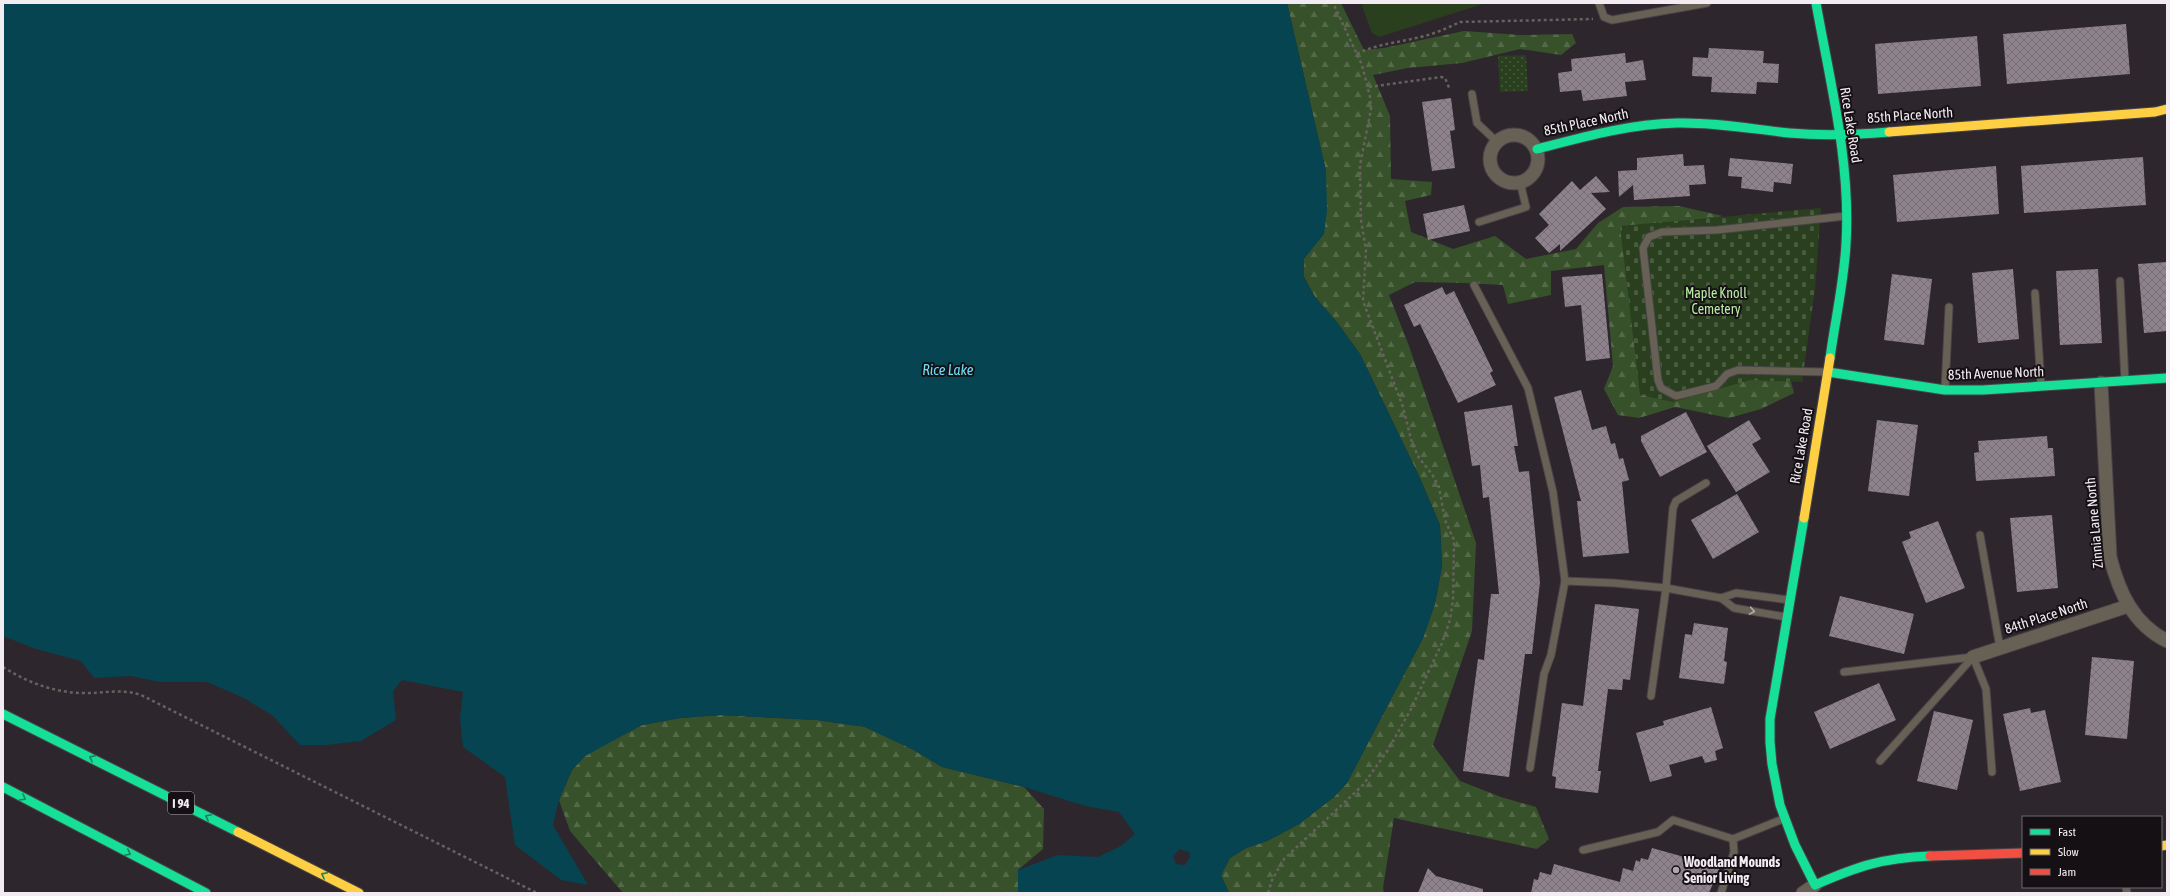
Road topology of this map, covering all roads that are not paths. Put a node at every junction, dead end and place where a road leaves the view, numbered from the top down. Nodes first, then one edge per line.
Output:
1 (1599, 3) edge
2 (1707, 3) edge
3 (1816, 3) edge
4 (1472, 94) dead end
5 (2167, 109) edge
6 (1840, 136) junction
7 (1497, 142) junction
8 (1537, 149) junction
9 (1520, 182) junction
10 (1846, 216) junction
11 (1479, 222) dead end
12 (2120, 281) dead end
13 (1474, 285) dead end
14 (2034, 293) dead end
15 (1949, 307) dead end
16 (1828, 372) junction
17 (2167, 378) edge
18 (2125, 381) junction
19 (2101, 382) junction
20 (2041, 386) junction
21 (1945, 390) junction
22 (1706, 483) dead end
23 (1980, 535) dead end
24 (1565, 582) junction
25 (1666, 588) junction
26 (1721, 598) junction
27 (1789, 600) junction
28 (2128, 606) junction
29 (1786, 618) junction
30 (2167, 640) edge
31 (2000, 648) junction
32 (1973, 657) junction
33 (1844, 672) dead end
34 (1651, 696) dead end
35 (3, 714) edge
36 (1880, 761) dead end
37 (1530, 768) dead end
38 (1992, 772) dead end
39 (3, 787) edge
40 (44, 810) junction
41 (1783, 819) junction
42 (1734, 839) junction
43 (1583, 850) dead end
44 (2022, 853) edge
45 (122, 860) dead end
46 (1815, 885) junction
47 (206, 893) edge
48 (359, 893) edge
49 (1721, 893) edge
50 (1803, 893) edge

1 - 2 lane
3 - 6 main road, Rice Lake Road
4 - 7 lane
5 - 6 main road, 85th Place North
6 - 8 main road, 85th Place North
6 - 10 main road, Rice Lake Road
7 - 8 street, 85th Place North
7 - 9 street
8 - 9 street, 85th Place North
9 - 11 lane
10 - 16 main road, Rice Lake Road
10 - 16 lane
12 - 18 lane
13 - 24 lane
14 - 20 lane
15 - 21 lane
16 - 21 main road, 85th Avenue North
16 - 27 main road, Rice Lake Road
17 - 18 main road, 85th Avenue North
18 - 19 main road, 85th Avenue North
19 - 20 main road, 85th Avenue North
19 - 28 street, Zinnia Lane North
20 - 21 main road, 85th Avenue North
22 - 25 lane
23 - 31 lane
24 - 25 lane
24 - 37 lane
25 - 26 lane
25 - 34 lane
26 - 27 lane
26 -> 29 lane
27 - 29 main road, Rice Lake Road
28 - 30 street, Zinnia Lane North
28 - 31 street, 84th Place North
29 - 41 main road, Rice Lake Road
31 - 32 street, 84th Place North
32 - 33 lane
32 - 36 lane
32 - 38 lane
48 -> 35 main road, I 94
39 -> 40 main road
40 - 45 main road
40 -> 47 main road
41 - 42 lane
41 - 46 main road, Rice Lake Road
42 - 43 lane
42 - 49 lane
44 - 46 main road
46 - 50 street

